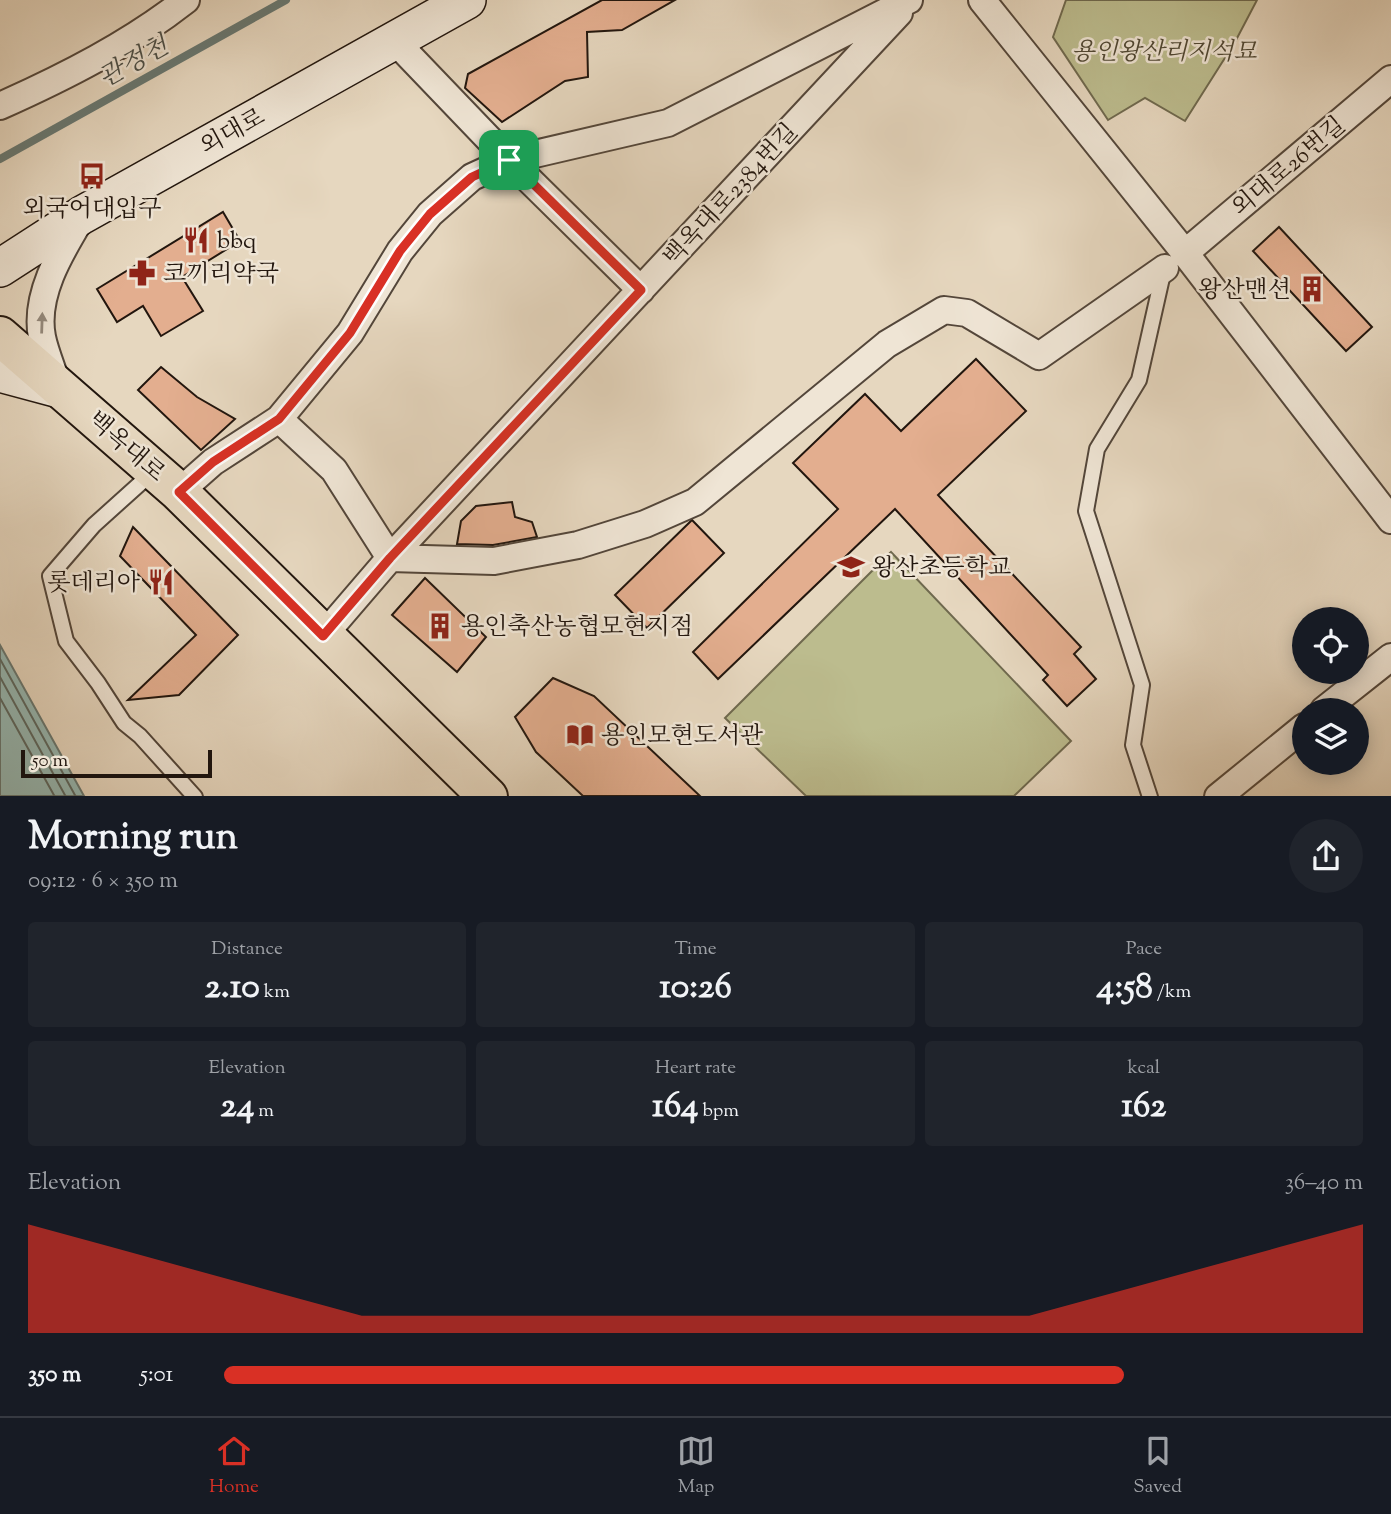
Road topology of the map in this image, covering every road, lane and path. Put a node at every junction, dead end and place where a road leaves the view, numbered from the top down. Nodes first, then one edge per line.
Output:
1 (186, 0) edge
2 (467, 0) edge
3 (910, 0) edge
4 (982, 0) edge
5 (394, 40) junction
6 (1391, 79) edge
7 (0, 106) edge
8 (509, 160) junction
9 (82, 215) junction
10 (1175, 260) junction
11 (0, 268) edge
12 (641, 290) junction
13 (0, 337) edge
14 (0, 373) edge
15 (59, 388) junction
16 (279, 419) junction
17 (167, 481) junction
18 (1391, 520) edge
19 (390, 558) junction
20 (323, 636) junction
21 (1391, 657) edge
22 (1339, 698) edge
23 (1292, 737) edge
24 (195, 796) edge
25 (488, 796) edge
26 (1150, 796) edge
27 (1218, 796) edge

1 - 7 street
2 - 5 street, 외대로
3 - 8 street
3 - 12 street, 백옥대로2384번길
4 - 10 street
5 - 8 street
5 - 9 street, 외대로
6 - 10 street, 외대로26번길
8 - 12 street
8 - 16 street
9 - 11 street, 외대로
15 -> 9 street
10 - 18 street
10 - 19 street, 외대로26번길
10 - 26 lane
12 - 19 street, 백옥대로2384번길
13 - 15 main road, 백옥대로
14 - 15 street
15 - 17 main road, 백옥대로
16 - 17 street
16 - 19 street
17 - 20 main road, 백옥대로
17 - 24 lane
19 - 20 street, 백옥대로2384번길
20 - 25 main road, 백옥대로
21 - 22 street
23 - 27 street

